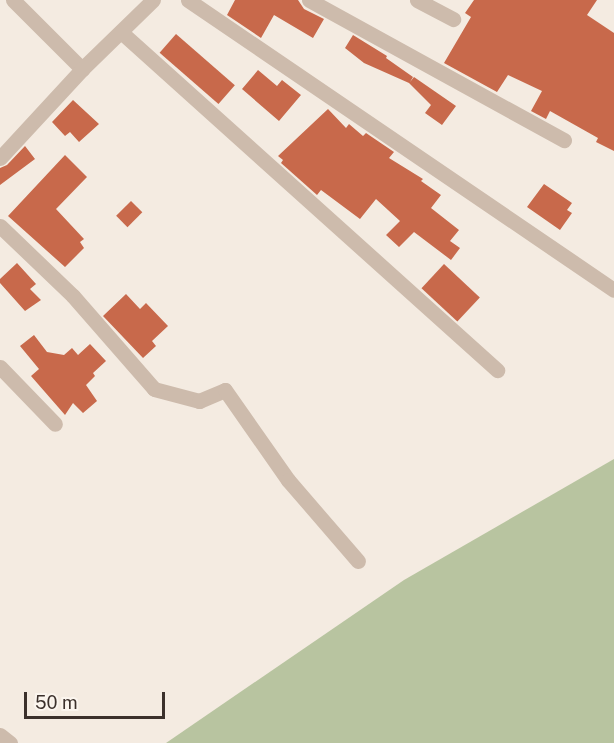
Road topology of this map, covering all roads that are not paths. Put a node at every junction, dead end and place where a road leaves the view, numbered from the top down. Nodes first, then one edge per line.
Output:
1 (13, 0) edge
2 (153, 0) edge
3 (188, 0) edge
4 (309, 0) edge
5 (417, 0) edge
6 (453, 19) dead end
7 (121, 32) junction
8 (82, 69) junction
9 (564, 140) dead end
10 (0, 158) edge
11 (0, 226) edge
12 (614, 290) edge
13 (0, 368) edge
14 (497, 370) dead end
15 (55, 424) dead end
16 (358, 561) dead end
17 (0, 735) edge
18 (10, 743) edge

1 - 8 street
2 - 7 street
3 - 12 street
4 - 9 street
5 - 6 street
7 - 8 street
7 - 14 street
8 - 10 street
11 - 16 street
13 - 15 street
17 - 18 street

